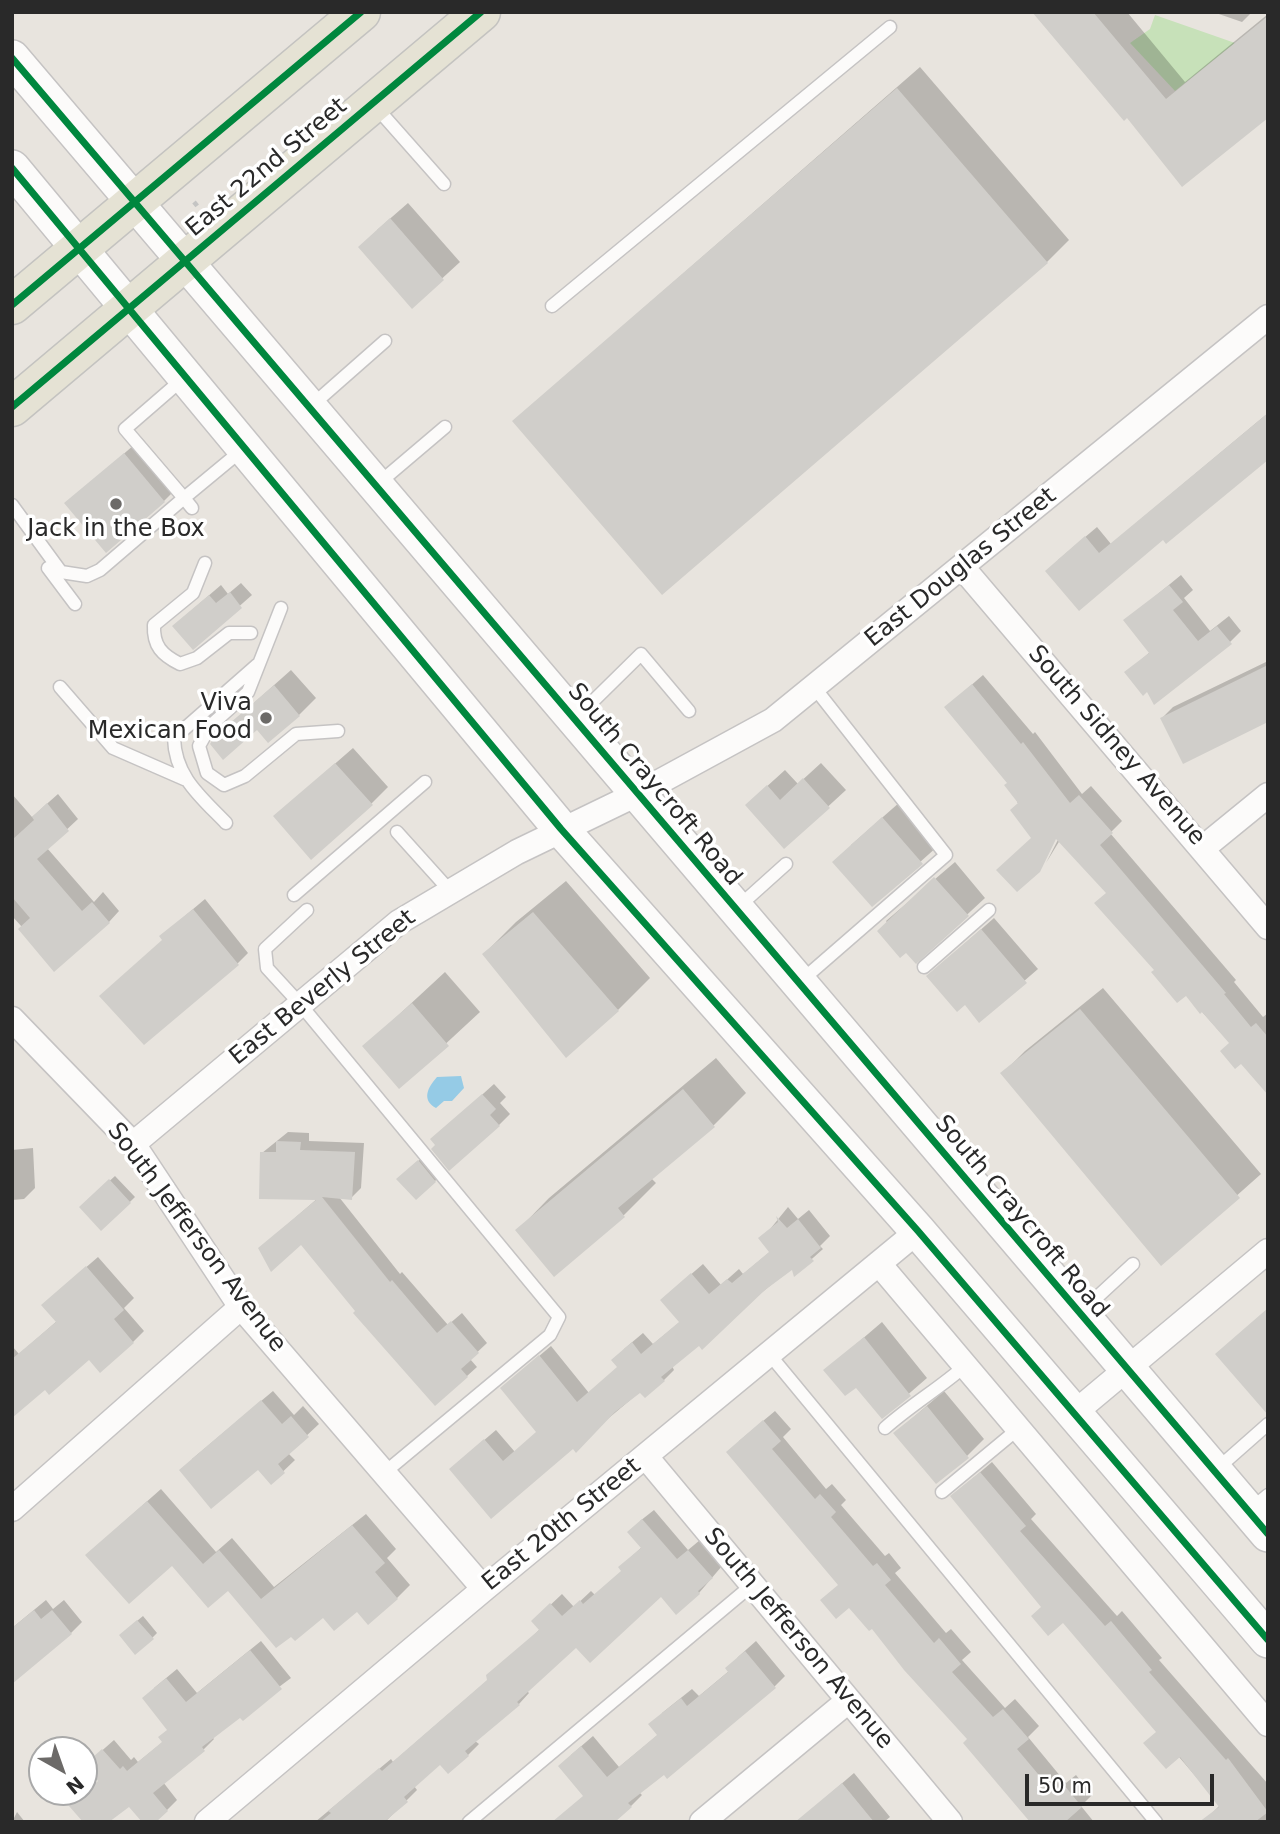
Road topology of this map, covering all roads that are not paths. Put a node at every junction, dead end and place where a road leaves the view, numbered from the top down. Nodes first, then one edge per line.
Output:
1 (360, 12) edge
2 (481, 12) edge
3 (890, 27) dead end
4 (12, 58) edge
5 (373, 104) junction
6 (14, 176) edge
7 (444, 184) dead end
8 (135, 200) junction
9 (78, 249) junction
10 (186, 262) junction
11 (12, 305) edge
12 (552, 306) dead end
13 (129, 310) junction
14 (1268, 317) edge
15 (385, 341) dead end
16 (185, 377) junction
17 (12, 407) edge
18 (309, 407) junction
19 (445, 427) dead end
20 (244, 448) junction
21 (376, 486) junction
22 (188, 503) junction
23 (12, 505) edge
24 (20, 517) junction
25 (205, 563) dead end
26 (962, 567) junction
27 (75, 604) dead end
28 (281, 608) dead end
29 (251, 633) dead end
30 (260, 663) junction
31 (60, 687) dead end
32 (814, 687) junction
33 (689, 710) dead end
34 (574, 720) junction
35 (338, 731) dead end
36 (184, 779) junction
37 (425, 782) dead end
38 (637, 794) junction
39 (1268, 795) edge
40 (226, 823) dead end
41 (561, 829) junction
42 (397, 832) dead end
43 (1203, 848) junction
44 (786, 864) dead end
45 (451, 892) junction
46 (294, 895) dead end
47 (307, 910) dead end
48 (735, 910) junction
49 (989, 910) dead end
50 (1268, 927) edge
51 (925, 967) dead end
52 (798, 984) junction
53 (300, 1004) junction
54 (12, 1019) edge
55 (133, 1144) junction
56 (918, 1231) junction
57 (1268, 1251) edge
58 (1133, 1264) dead end
59 (880, 1265) junction
60 (241, 1307) junction
61 (1078, 1314) junction
62 (770, 1355) junction
63 (966, 1364) junction
64 (1127, 1369) junction
65 (1073, 1414) junction
66 (1268, 1424) edge
67 (885, 1427) dead end
68 (1018, 1429) junction
69 (646, 1457) junction
70 (1214, 1472) junction
71 (384, 1473) junction
72 (943, 1492) dead end
73 (12, 1509) edge
74 (1261, 1514) edge
75 (752, 1585) junction
76 (484, 1589) junction
77 (1268, 1640) edge
78 (848, 1701) junction
79 (1268, 1724) edge
80 (948, 1821) edge
81 (207, 1822) edge
82 (469, 1822) edge
83 (702, 1822) edge
84 (1156, 1822) edge

1 - 8 main road
2 - 5 main road, East 22nd Street
3 - 12 lane
4 - 8 main road, South Craycroft Road
5 - 7 lane
5 - 10 main road, East 22nd Street
6 - 9 main road
8 - 9 main road
8 - 10 main road, South Craycroft Road
9 - 11 main road
9 - 13 main road
10 - 13 main road, East 22nd Street
10 - 18 main road, South Craycroft Road
13 - 16 main road
13 - 17 main road, East 22nd Street
14 - 26 street, East Douglas Street
15 - 18 lane
16 - 20 main road
16 - 22 lane
18 - 21 main road, South Craycroft Road
19 - 21 lane
20 - 22 lane
20 - 41 main road
21 - 34 main road, South Craycroft Road
22 - 24 lane
23 - 24 lane
24 - 27 lane
25 - 29 lane
26 - 32 street, East Douglas Street
26 - 43 street, South Sidney Avenue
28 - 30 lane
30 - 35 lane
30 - 36 lane
31 - 36 lane
32 - 38 street, East Douglas Street
32 - 52 lane
33 - 34 lane
34 - 38 main road, South Craycroft Road
36 - 40 lane
37 - 46 lane
38 - 41 street, East Beverly Street
38 - 48 main road, South Craycroft Road
39 - 43 street
41 - 45 street, East Beverly Street
41 - 56 main road
42 - 45 lane
43 - 50 street, South Sidney Avenue
44 - 48 lane
45 - 53 street, East Beverly Street
47 - 53 lane
48 - 52 main road, South Craycroft Road
49 - 51 lane
52 - 61 main road, South Craycroft Road
53 - 55 street, East Beverly Street
53 - 71 lane
54 - 55 street, South Jefferson Avenue
55 - 60 street, South Jefferson Avenue
56 - 59 street, East 20th Street
56 - 65 main road
57 - 64 street
58 - 61 lane
59 - 62 street, East 20th Street
59 - 63 street
60 - 71 street, South Jefferson Avenue
60 - 73 street
61 - 64 main road, South Craycroft Road
62 - 69 street, East 20th Street
62 - 84 lane
63 - 67 lane
63 - 68 street
64 - 65 street
64 - 70 main road, South Craycroft Road
65 - 77 main road
66 - 70 lane
68 - 72 lane
68 - 79 street
69 - 75 street, South Jefferson Avenue
69 - 76 street, East 20th Street
70 - 74 main road, South Craycroft Road
71 - 76 street, South Jefferson Avenue
75 - 78 street, South Jefferson Avenue
75 - 82 lane
76 - 81 street, East 20th Street
78 - 80 street, South Jefferson Avenue
78 - 83 street

